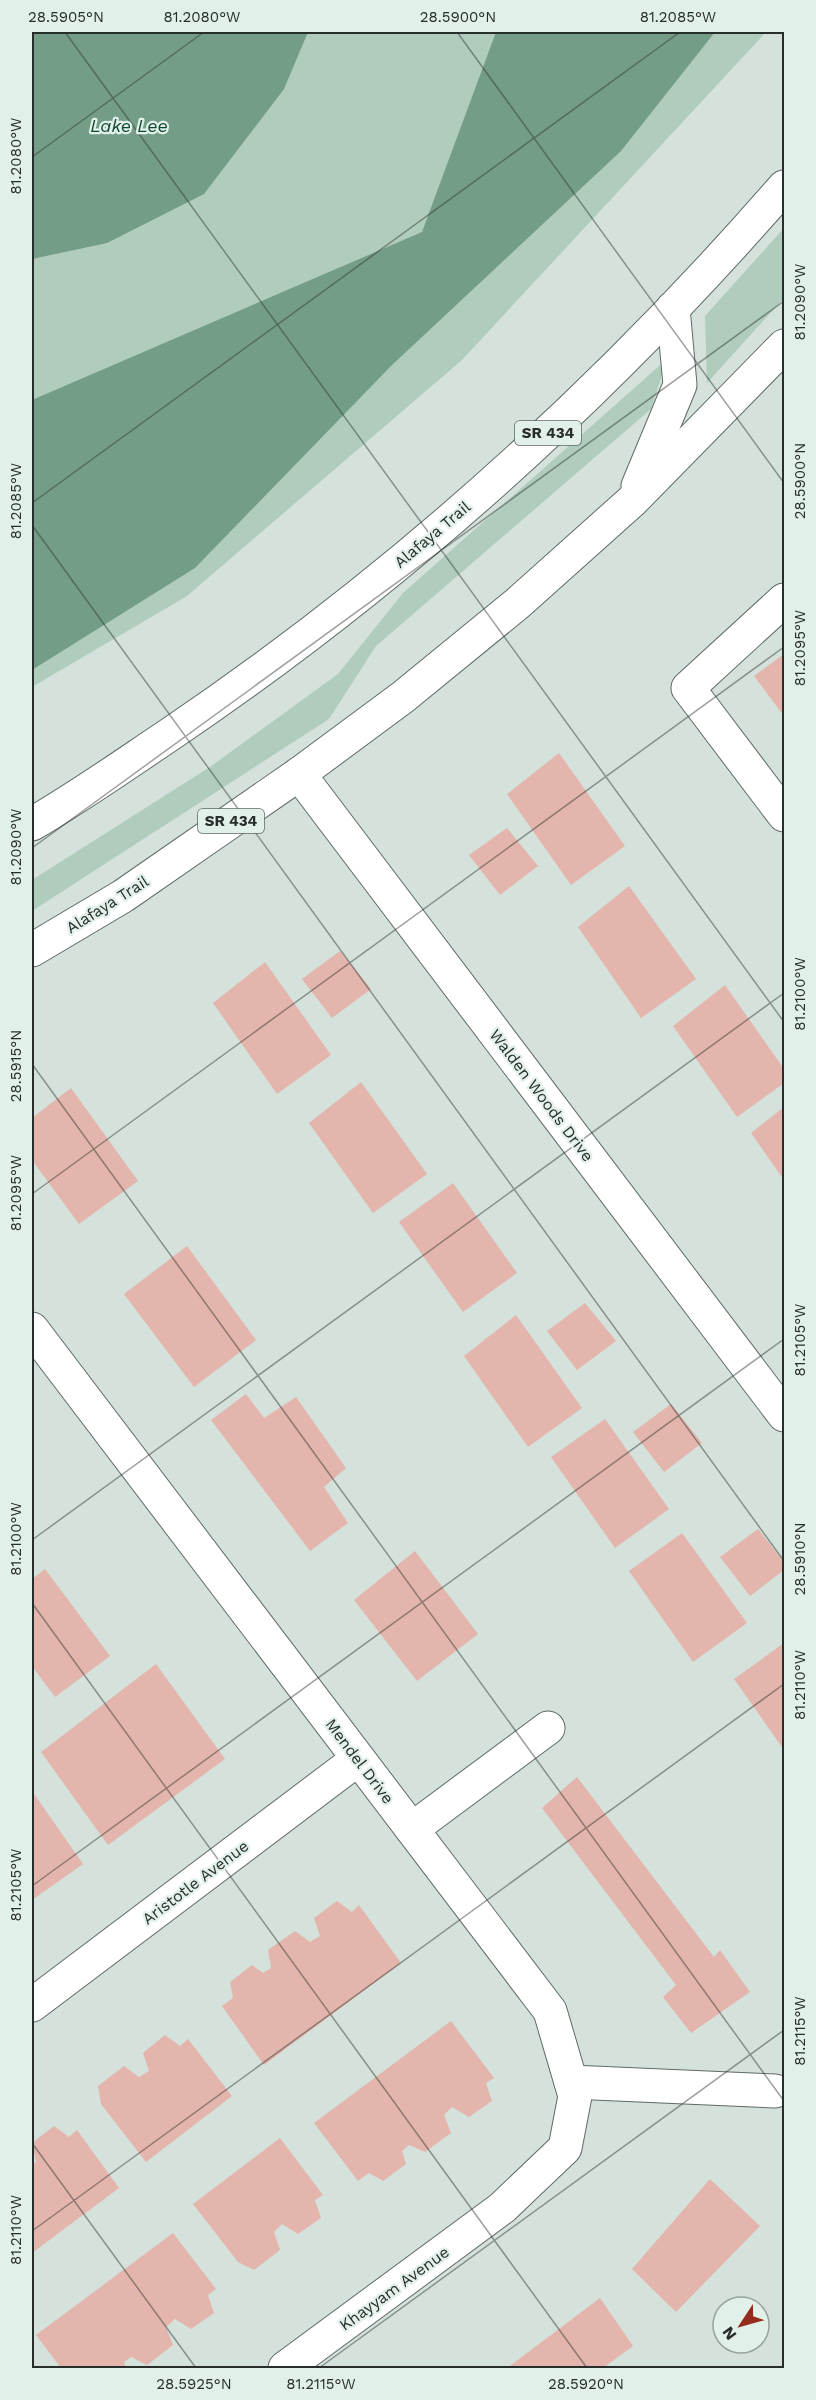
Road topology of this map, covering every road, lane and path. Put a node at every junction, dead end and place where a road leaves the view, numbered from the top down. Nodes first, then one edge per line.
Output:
1 (784, 187) edge
2 (673, 308) junction
3 (784, 346) edge
4 (632, 501) junction
5 (784, 600) edge
6 (299, 774) junction
7 (784, 815) edge
8 (32, 824) edge
9 (32, 950) edge
10 (32, 1329) edge
11 (784, 1415) edge
12 (548, 1728) dead end
13 (358, 1759) junction
14 (412, 1829) junction
15 (32, 2005) edge
16 (571, 2082) junction
17 (775, 2091) dead end
18 (502, 2208) joint
19 (285, 2368) edge

1 - 2 street, Alafaya Trail / SR 434
2 - 4 street
2 - 8 street, Alafaya Trail / SR 434
3 - 4 street, Alafaya Trail / SR 434
4 - 6 street, Alafaya Trail / SR 434
5 - 7 street
6 - 9 street, Alafaya Trail / SR 434
6 - 11 street, Walden Woods Drive
10 - 13 street, Mendel Drive
12 - 14 street
13 - 14 street, Mendel Drive
13 - 15 street, Aristotle Avenue
14 - 16 street, Mendel Drive
16 - 17 street
16 - 18 street, Mendel Drive
18 - 19 street, Khayyam Avenue

